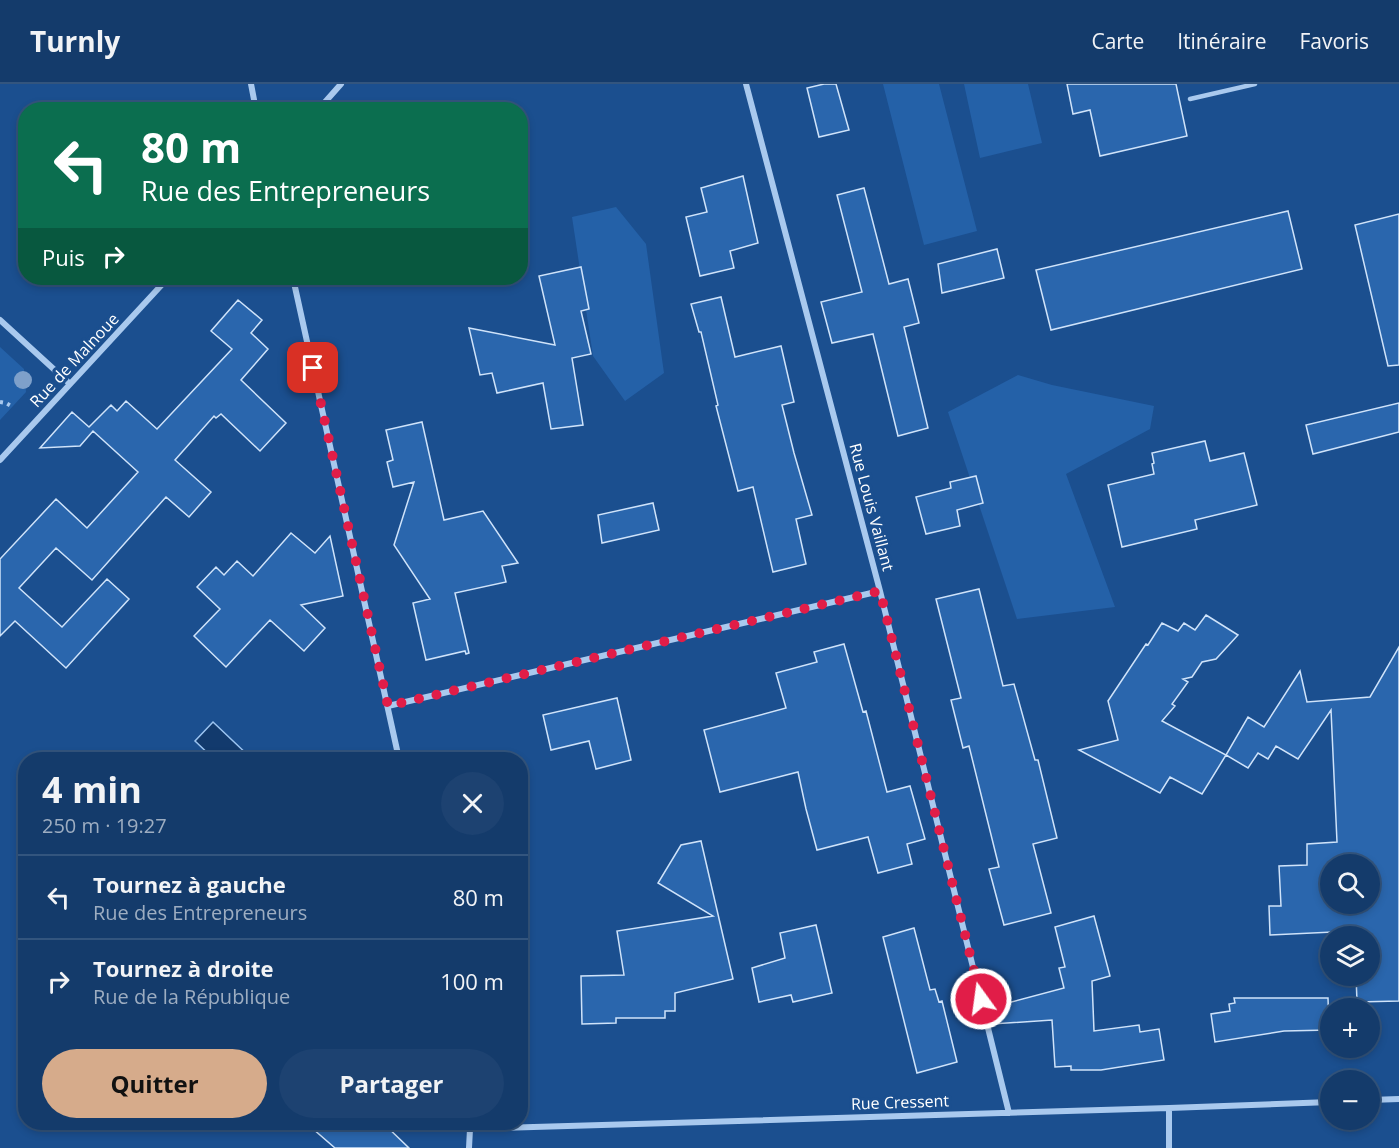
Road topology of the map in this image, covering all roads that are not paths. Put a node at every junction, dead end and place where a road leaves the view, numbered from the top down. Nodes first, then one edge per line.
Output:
1 (250, 84) edge
2 (341, 84) edge
3 (746, 84) edge
4 (1255, 84) edge
5 (1190, 99) dead end
6 (254, 102) edge
7 (325, 102) edge
8 (162, 285) edge
9 (295, 285) edge
10 (0, 320) edge
11 (70, 384) junction
12 (0, 460) edge
13 (880, 591) junction
14 (388, 706) junction
15 (398, 752) edge
16 (1399, 1099) edge
17 (1380, 1100) edge
18 (1320, 1102) edge
19 (1169, 1108) junction
20 (1009, 1113) junction
21 (528, 1124) edge
22 (470, 1130) edge
23 (469, 1148) edge
24 (1168, 1148) edge

1 - 6 street
2 - 7 street
3 - 13 street, Rue Louis Vaillant
4 - 5 lane
8 - 11 street, Rue de Malnoue
9 - 14 street
10 - 11 street
11 - 12 street, Rue de Malnoue
13 - 14 street
13 - 20 street, Rue Louis Vaillant
14 - 15 street
16 - 17 street
18 - 19 street, Rue Cressent
19 - 20 street, Rue Cressent
19 - 24 street
20 - 21 street, Rue Cressent
22 - 23 street

